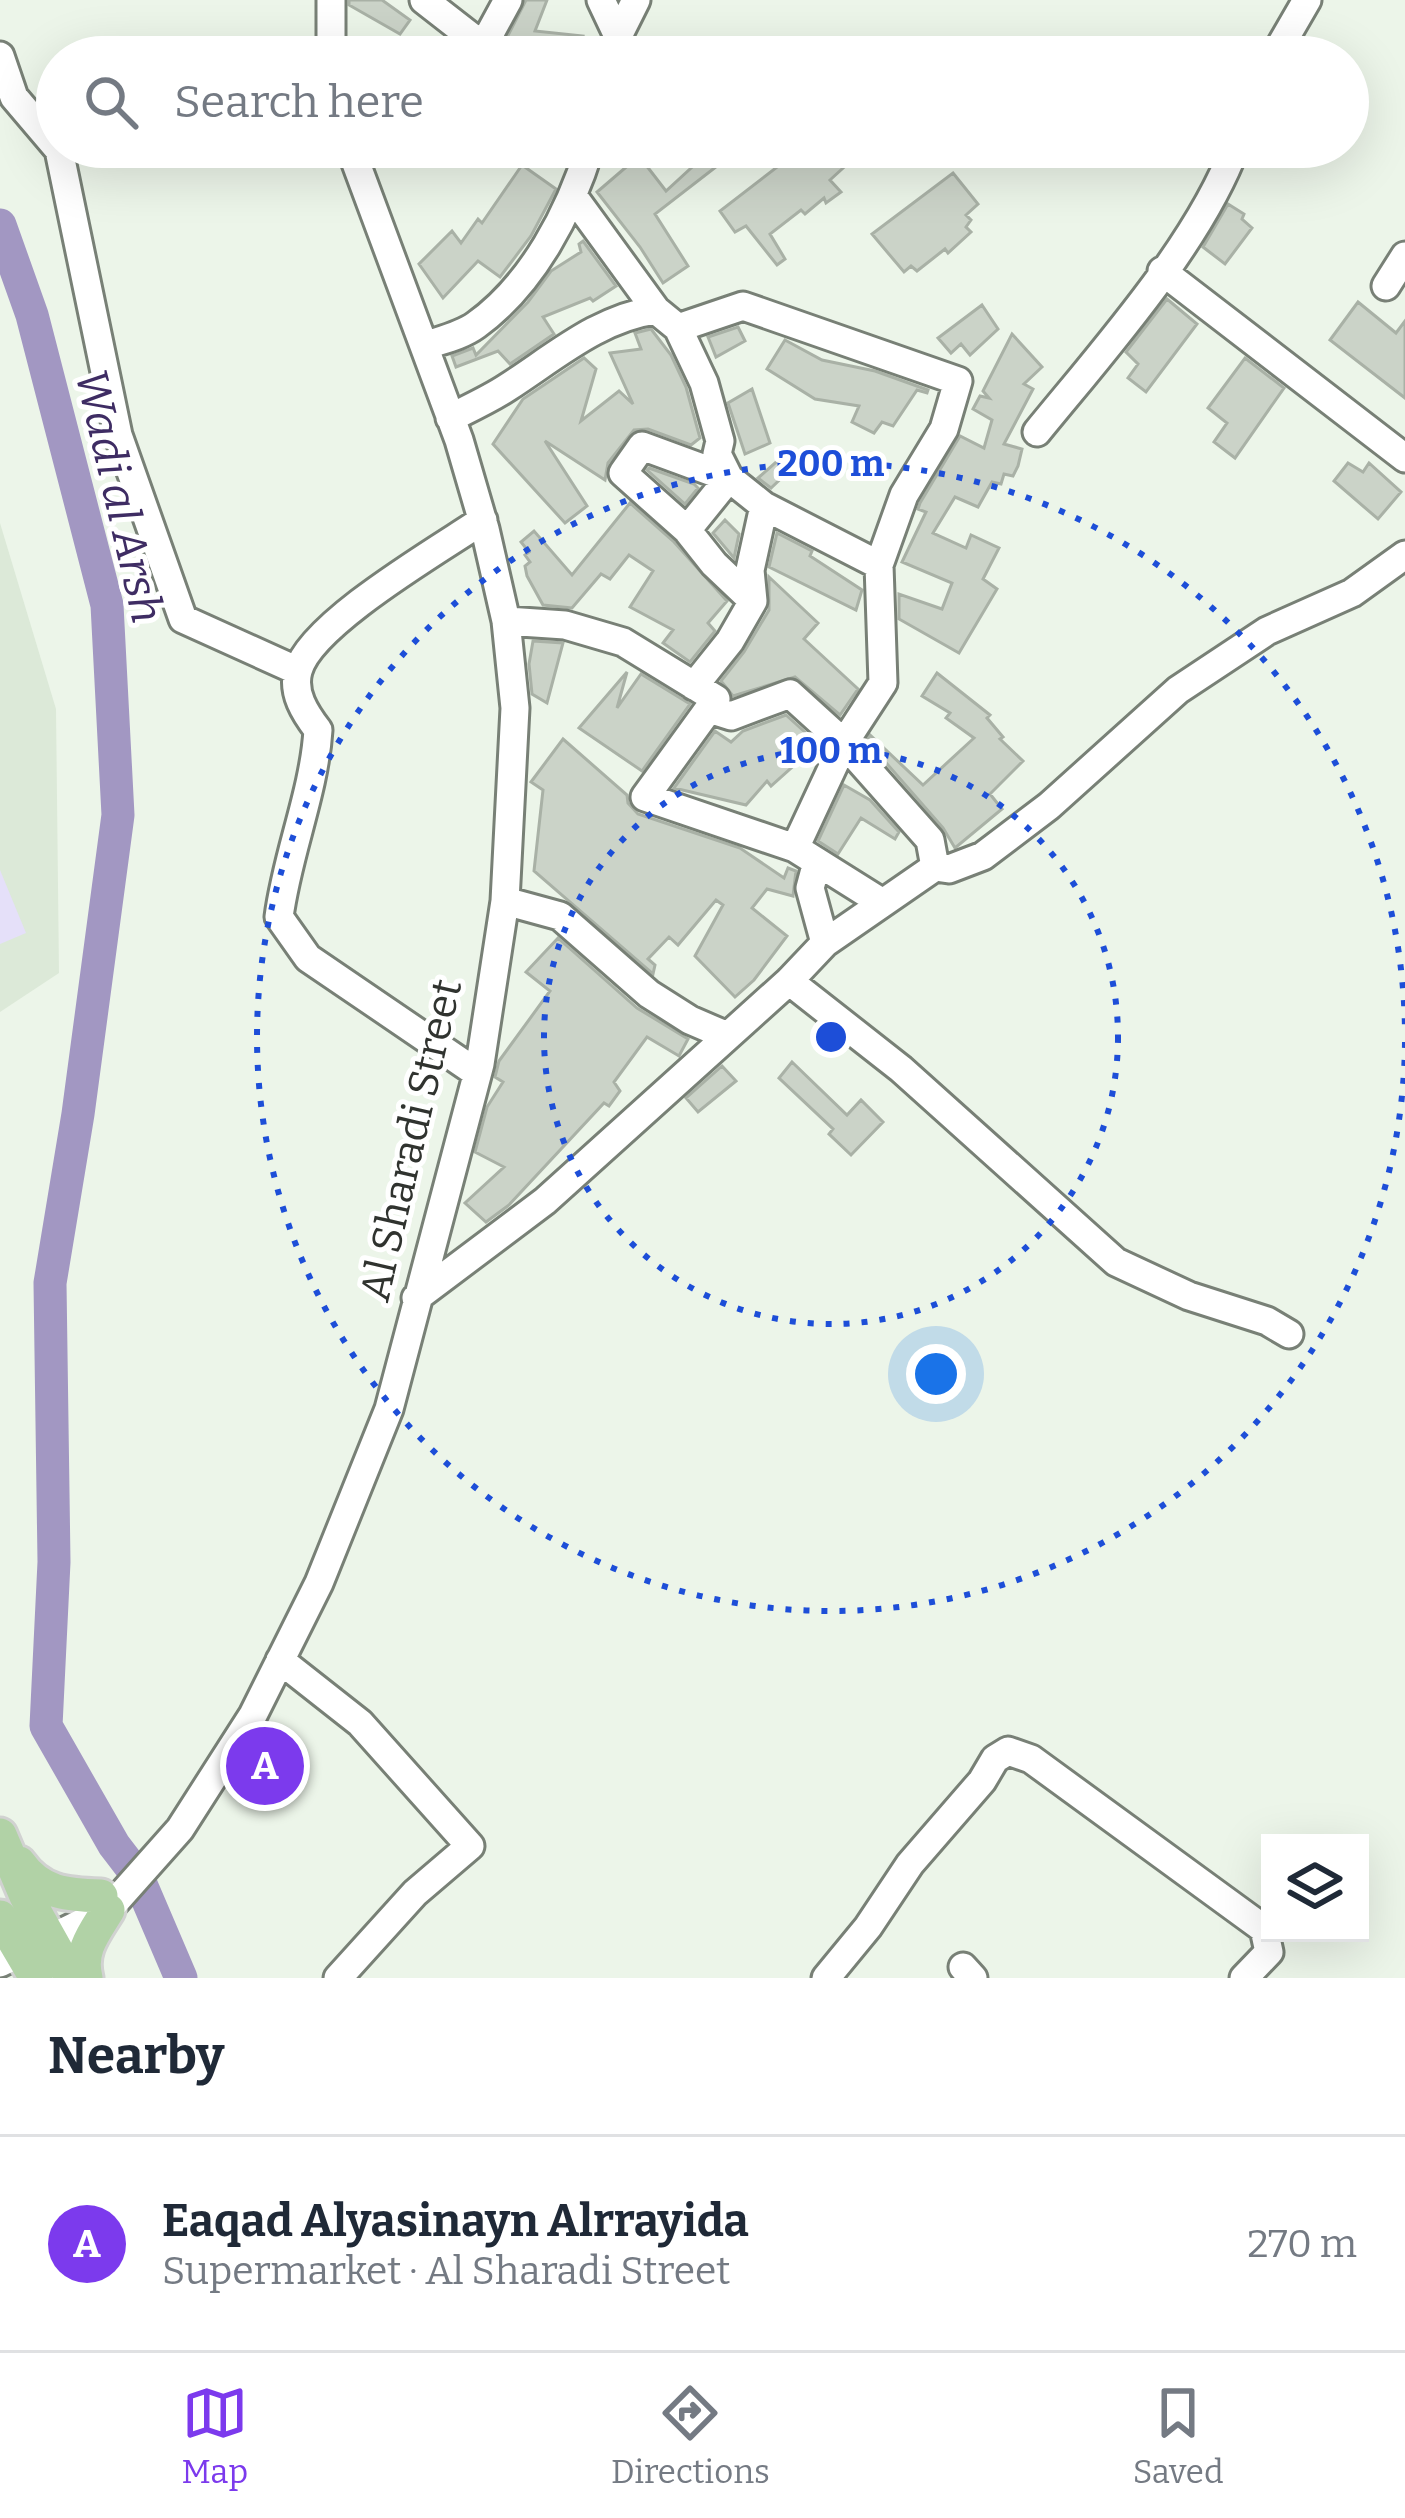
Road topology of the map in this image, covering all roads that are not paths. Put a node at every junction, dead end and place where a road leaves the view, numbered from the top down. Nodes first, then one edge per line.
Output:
1 (331, 0) edge
2 (424, 0) edge
3 (508, 0) edge
4 (601, 0) edge
5 (636, 0) edge
6 (1307, 0) edge
7 (332, 36) edge
8 (470, 36) edge
9 (488, 36) edge
10 (613, 36) edge
11 (620, 36) edge
12 (1286, 36) edge
13 (0, 56) edge
14 (36, 123) edge
15 (63, 168) edge
16 (358, 168) edge
17 (583, 168) edge
18 (1224, 168) edge
19 (573, 196) junction
20 (1405, 256) edge
21 (1162, 271) junction
22 (1386, 286) dead end
23 (667, 319) junction
24 (424, 346) junction
25 (451, 418) junction
26 (1037, 432) dead end
27 (1405, 458) edge
28 (729, 478) junction
29 (764, 506) junction
30 (483, 520) junction
31 (687, 530) junction
32 (1405, 555) edge
33 (879, 565) junction
34 (753, 601) junction
35 (506, 621) junction
36 (298, 670) junction
37 (694, 686) junction
38 (712, 710) junction
39 (844, 742) junction
40 (806, 855) junction
41 (934, 867) junction
42 (505, 901) junction
43 (881, 902) junction
44 (825, 944) junction
45 (789, 981) junction
46 (725, 1035) junction
47 (477, 1073) junction
48 (416, 1298) junction
49 (1289, 1334) dead end
50 (280, 1660) junction
51 (0, 1835) edge
52 (111, 1898) junction
53 (21, 1945) edge
54 (72, 1978) edge
55 (86, 1978) edge
56 (338, 1978) edge
57 (826, 1978) edge
58 (1244, 1978) edge

1 - 7 street
2 - 8 street
3 - 9 street
4 - 10 street
5 - 11 street
6 - 12 street
13 - 14 street
15 - 36 street
16 - 24 street, Al Sharadi Street
17 - 19 street
18 - 21 street
19 - 23 street
19 - 24 street
20 - 22 street
21 - 26 street
21 - 27 street
23 - 25 street
23 - 28 street
23 - 33 street
24 - 25 street, Al Sharadi Street
25 - 30 street, Al Sharadi Street
28 - 29 street
28 - 31 street
28 - 31 street
29 - 33 street
29 - 34 street
30 - 35 street, Al Sharadi Street
30 - 36 street
31 - 34 street
32 - 41 street
33 - 39 street
34 - 37 street
35 - 37 street
35 - 42 street, Al Sharadi Street
36 - 47 street
37 - 38 street
38 - 39 street
38 - 40 street
39 - 40 street
39 - 41 street
40 - 43 street
40 - 44 street
41 - 43 street
42 - 46 street
42 - 47 street, Al Sharadi Street
43 - 44 street
44 - 45 street
45 - 46 street
45 - 49 street
46 - 48 street
47 - 48 street, Al Sharadi Street
48 - 50 street, Al Sharadi Street
50 - 52 street, Al Sharadi Street
50 - 56 street
51 - 52 main road
51 - 53 main road
52 - 53 street, Al Sharadi Street
52 - 55 main road
53 - 54 main road
57 - 58 street

